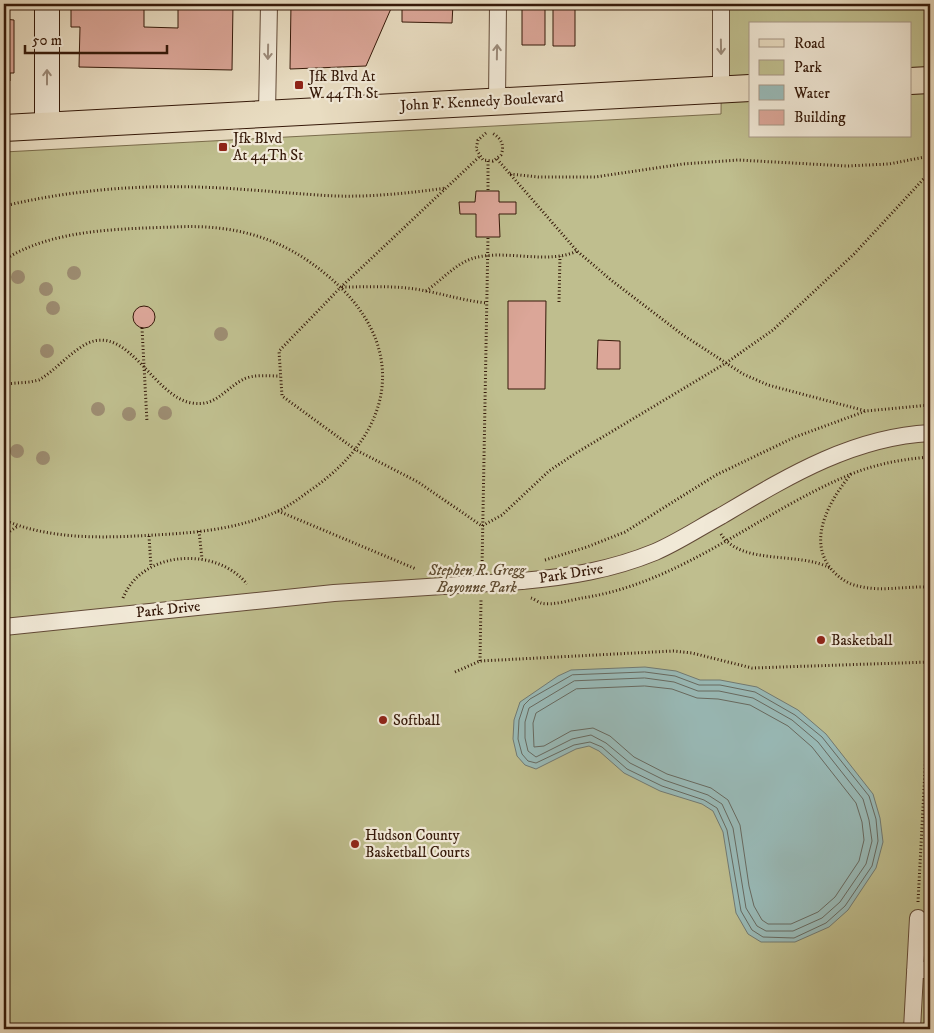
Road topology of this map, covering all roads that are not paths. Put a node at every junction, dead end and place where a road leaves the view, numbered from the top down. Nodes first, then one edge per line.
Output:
1 (48, 4) edge
2 (269, 4) edge
3 (498, 4) edge
4 (721, 4) edge
5 (930, 80) edge
6 (912, 81) edge
7 (749, 88) edge
8 (721, 89) junction
9 (497, 100) junction
10 (267, 113) junction
11 (47, 126) junction
12 (4, 128) edge
13 (930, 433) edge
14 (4, 627) edge
15 (918, 918) road end
16 (923, 970) edge
17 (912, 1029) edge

11 -> 1 street
2 -> 10 street
9 -> 3 street
4 -> 8 street
5 - 6 main road
7 - 8 main road, John F. Kennedy Boulevard
8 - 9 main road, John F. Kennedy Boulevard
9 - 10 main road, John F. Kennedy Boulevard
10 - 11 main road, John F. Kennedy Boulevard
11 - 12 main road, John F. Kennedy Boulevard
13 - 14 street, Park Drive, bridge
15 - 16 street
16 - 17 street

